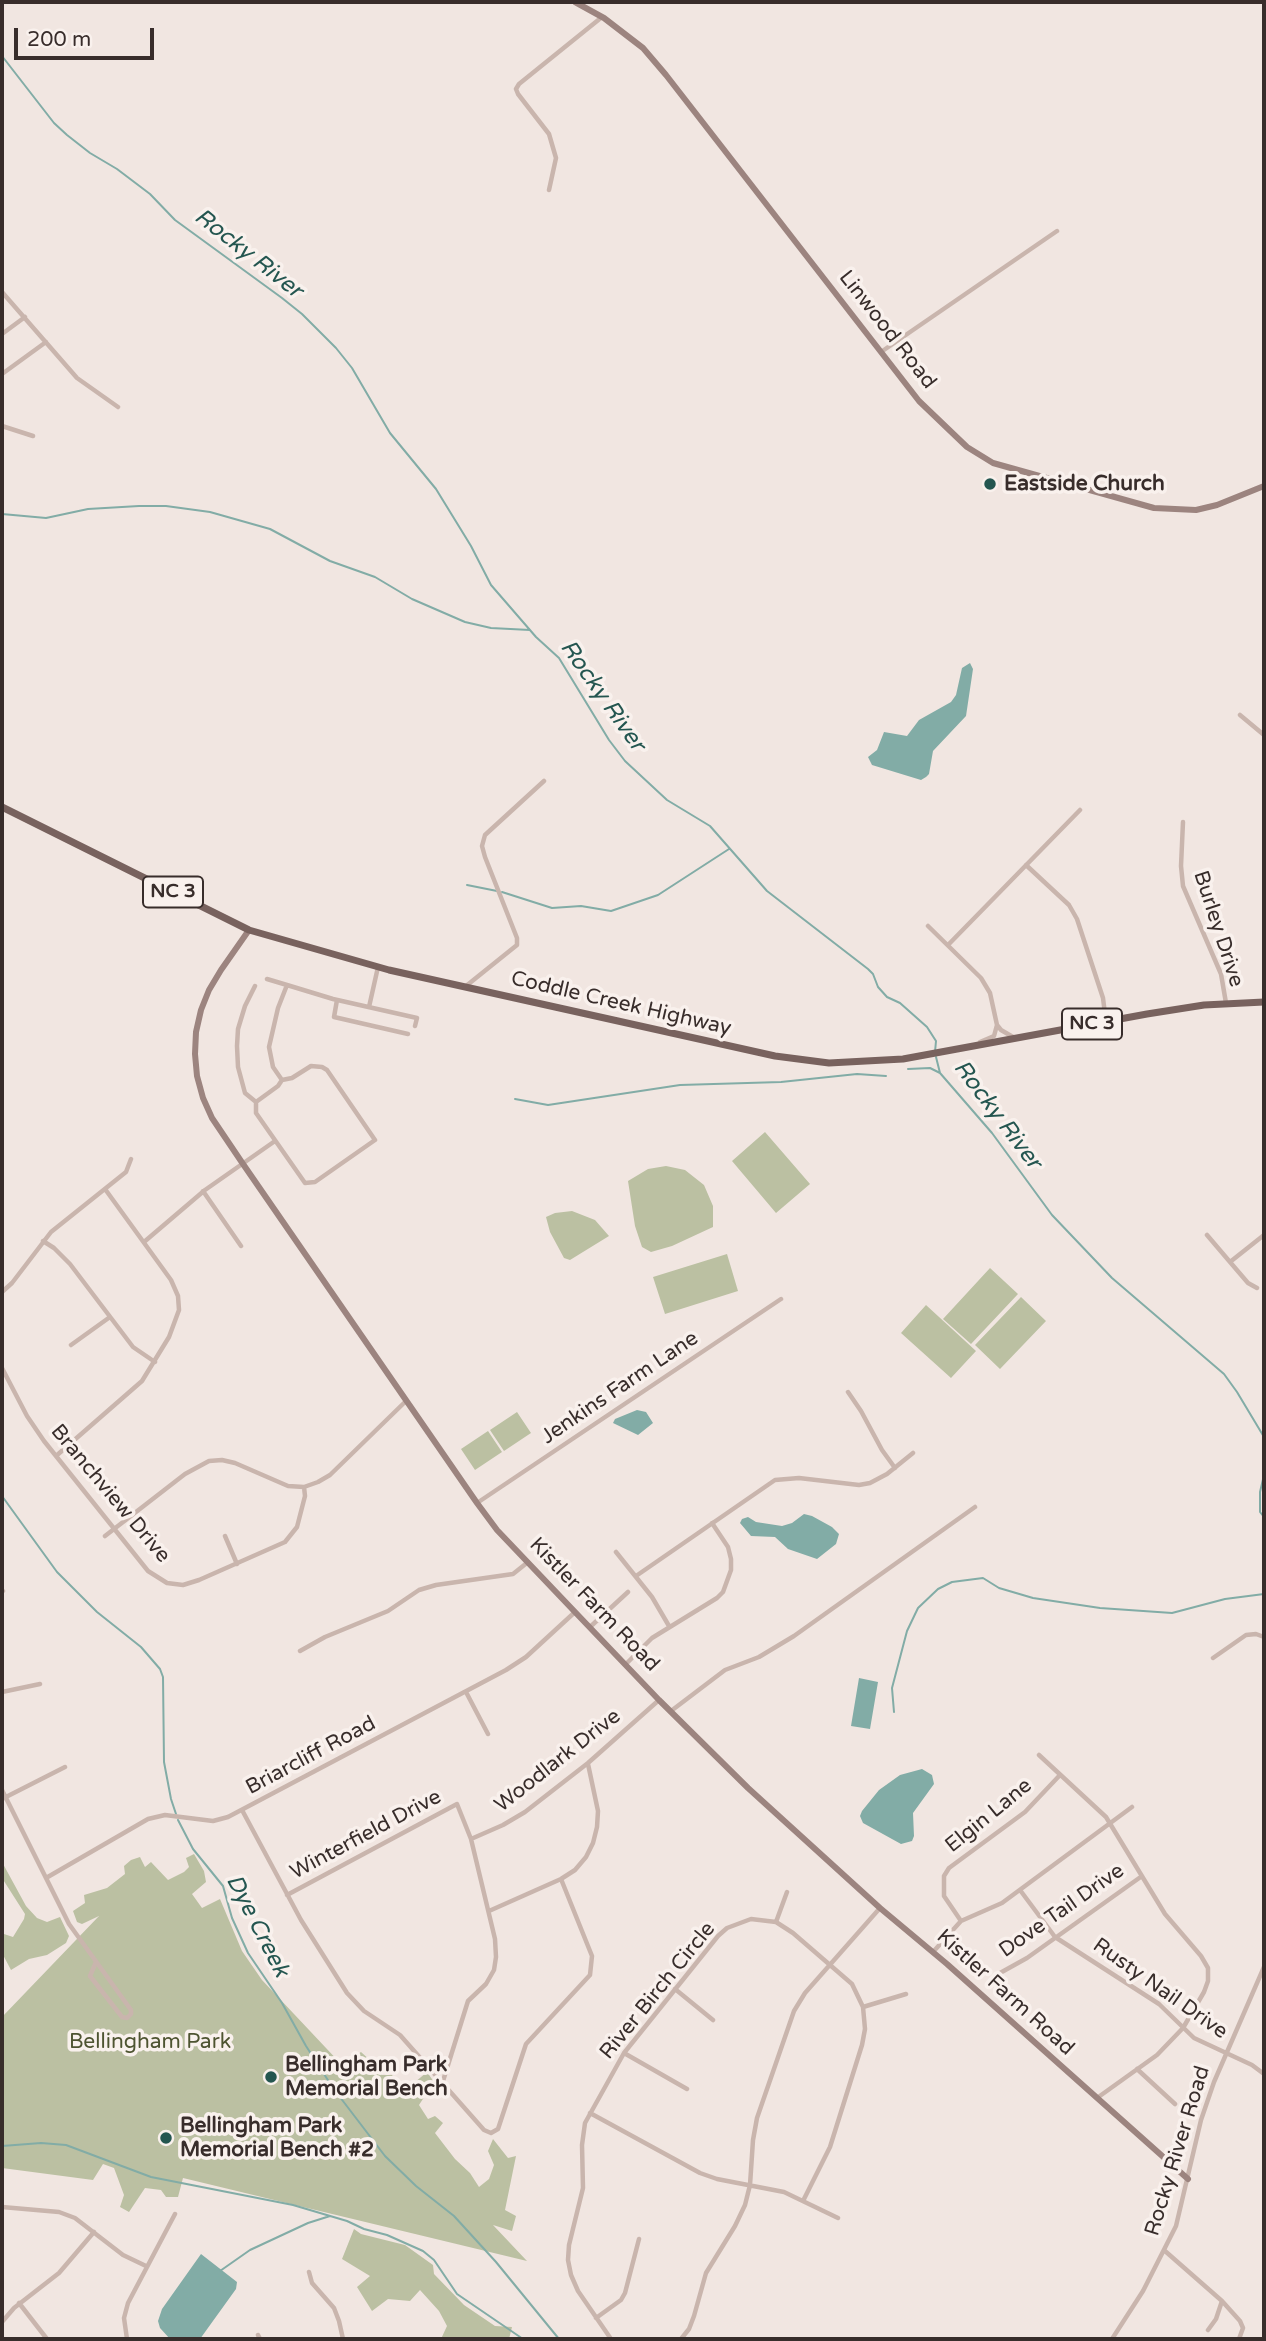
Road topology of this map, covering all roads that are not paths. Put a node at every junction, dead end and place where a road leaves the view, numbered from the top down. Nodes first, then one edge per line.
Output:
1 (575, 2) edge
2 (602, 18) junction
3 (549, 190) dead end
4 (1057, 231) dead end
5 (2, 293) edge
6 (25, 317) junction
7 (2, 334) edge
8 (46, 342) junction
9 (881, 352) junction
10 (2, 374) edge
11 (118, 407) dead end
12 (2, 426) edge
13 (33, 436) dead end
14 (1264, 486) edge
15 (1240, 715) dead end
16 (1264, 735) edge
17 (544, 781) dead end
18 (2, 807) edge
19 (1080, 810) dead end
20 (1183, 822) dead end
21 (1026, 865) junction
22 (928, 926) dead end
23 (250, 930) junction
24 (948, 945) junction
25 (378, 967) junction
26 (267, 979) dead end
27 (287, 985) junction
28 (255, 986) dead end
29 (465, 987) junction
30 (337, 1000) junction
31 (1264, 1002) edge
32 (1226, 1003) junction
33 (369, 1007) junction
34 (1106, 1021) junction
35 (997, 1025) junction
36 (415, 1026) dead end
37 (408, 1034) dead end
38 (1017, 1039) junction
39 (975, 1046) junction
40 (282, 1080) junction
41 (256, 1102) junction
42 (275, 1141) junction
43 (131, 1159) dead end
44 (243, 1164) junction
45 (105, 1189) junction
46 (204, 1191) junction
47 (1208, 1235) dead end
48 (1264, 1235) edge
49 (43, 1241) junction
50 (144, 1242) junction
51 (241, 1246) dead end
52 (1230, 1262) junction
53 (1258, 1289) dead end
54 (2, 1292) edge
55 (781, 1298) dead end
56 (110, 1317) junction
57 (71, 1345) dead end
58 (155, 1362) junction
59 (2, 1368) edge
60 (848, 1392) dead end
61 (406, 1401) junction
62 (912, 1454) dead end
63 (56, 1456) junction
64 (895, 1468) junction
65 (304, 1487) junction
66 (477, 1503) junction
67 (975, 1507) dead end
68 (712, 1522) junction
69 (115, 1528) junction
70 (105, 1536) dead end
71 (225, 1536) dead end
72 (616, 1552) dead end
73 (528, 1562) junction
74 (237, 1564) junction
75 (636, 1576) junction
76 (628, 1592) dead end
77 (575, 1612) junction
78 (669, 1626) junction
79 (590, 1627) junction
80 (1264, 1637) edge
81 (300, 1651) dead end
82 (1213, 1658) dead end
83 (626, 1664) junction
84 (40, 1684) dead end
85 (2, 1692) edge
86 (466, 1692) junction
87 (659, 1700) junction
88 (671, 1711) junction
89 (488, 1734) dead end
90 (1039, 1755) dead end
91 (588, 1763) junction
92 (65, 1767) dead end
93 (1060, 1774) junction
94 (2, 1790) edge
95 (4, 1798) edge
96 (1132, 1807) dead end
97 (242, 1810) junction
98 (1110, 1823) junction
99 (471, 1839) junction
100 (1142, 1876) junction
101 (46, 1878) junction
102 (561, 1879) junction
103 (1020, 1890) junction
104 (787, 1892) dead end
105 (287, 1895) junction
106 (880, 1908) junction
107 (489, 1912) junction
108 (776, 1922) junction
109 (961, 1922) junction
110 (1055, 1937) junction
111 (933, 1952) junction
112 (96, 1962) junction
113 (829, 1965) junction
114 (1263, 1972) edge
115 (1000, 1973) dead end
116 (675, 1989) junction
117 (906, 1994) dead end
118 (863, 2007) junction
119 (713, 2020) dead end
120 (1182, 2028) junction
121 (624, 2053) junction
122 (1226, 2053) junction
123 (1137, 2069) junction
124 (1264, 2074) edge
125 (442, 2082) junction
126 (687, 2089) dead end
127 (1097, 2098) junction
128 (1175, 2104) dead end
129 (590, 2113) junction
130 (1188, 2179) junction
131 (750, 2185) junction
132 (803, 2201) junction
133 (2, 2207) edge
134 (175, 2214) dead end
135 (838, 2218) dead end
136 (94, 2232) junction
137 (639, 2239) dead end
138 (1164, 2251) junction
139 (146, 2266) junction
140 (309, 2272) dead end
141 (1222, 2301) junction
142 (19, 2303) junction
143 (596, 2318) junction
144 (2, 2322) edge
145 (1208, 2330) dead end
146 (47, 2339) edge
147 (127, 2339) edge
148 (343, 2339) edge
149 (611, 2339) edge
150 (681, 2339) edge
151 (1112, 2339) edge
152 (1239, 2339) edge

1 - 2 street, Linwood Road
2 - 3 street
2 - 9 street, Linwood Road
4 - 9 street
5 - 6 street
6 - 7 street
6 - 8 street
8 - 10 street
8 - 11 street
9 - 14 street, Linwood Road
12 - 13 street
15 - 16 street
17 - 29 street
18 - 23 main road, Coddle Creek Highway / NC 3
19 - 21 street
20 - 32 street, Burley Drive
21 - 24 street
21 - 34 street
22 - 24 street
23 - 25 main road, Coddle Creek Highway / NC 3
23 - 44 street, Kistler Farm Road
24 - 35 street
25 - 29 main road, Coddle Creek Highway / NC 3
25 - 33 street
26 - 27 street
27 - 30 street
27 - 40 street
28 - 41 street
29 - 39 main road, Coddle Creek Highway / NC 3
30 - 33 street
30 - 37 street
31 - 32 main road, Coddle Creek Highway / NC 3
32 - 34 main road, Coddle Creek Highway / NC 3
33 - 36 street
34 - 38 main road, Coddle Creek Highway / NC 3
35 - 38 street
35 - 39 street
38 - 39 main road, Coddle Creek Highway / NC 3
40 - 41 street
40 - 42 street
41 - 42 street
42 - 44 street
43 - 45 street
44 - 46 street
44 - 61 street, Kistler Farm Road
45 - 49 street
45 - 50 street
46 - 50 street
46 - 51 street
47 - 52 street
48 - 52 street
49 - 54 street
49 - 56 street
50 - 58 street
52 - 53 street
55 - 66 street, Jenkins Farm Lane
56 - 57 street
56 - 58 street
58 - 63 street
59 - 63 street, Branchview Drive
60 - 64 street
61 - 65 street
61 - 66 street, Kistler Farm Road
62 - 64 street
63 - 69 street, Branchview Drive
64 - 68 street
65 - 69 street
65 - 74 street, Branchview Drive
66 - 73 street, Kistler Farm Road
67 - 88 street
68 - 75 street
68 - 78 street
69 - 70 street
69 - 74 street, Branchview Drive
71 - 74 street
72 - 75 street
73 - 77 street, Kistler Farm Road
73 - 81 street
75 - 78 street
76 - 79 street
77 - 79 street, Kistler Farm Road
77 - 86 street, Briarcliff Road
78 - 83 street
79 - 83 street, Kistler Farm Road
80 - 82 street
83 - 87 street, Kistler Farm Road
84 - 85 street
86 - 89 street
86 - 97 street, Briarcliff Road
87 - 88 street, Kistler Farm Road
87 - 91 street, Woodlark Drive
88 - 106 street, Kistler Farm Road
90 - 93 street
91 - 99 street, Woodlark Drive
91 - 102 street
92 - 95 street
93 - 98 street
93 - 109 street, Elgin Lane
94 - 95 street
95 - 101 street
96 - 98 street
97 - 101 street, Briarcliff Road
97 - 105 street
98 - 100 street
98 - 103 street
99 - 105 street, Winterfield Drive
99 - 107 street, Winterfield Drive
100 - 110 street, Dove Tail Drive
100 - 120 street
101 - 112 street
102 - 107 street
102 - 125 street
103 - 109 street
103 - 110 street, Rusty Nail Drive
104 - 108 street
105 - 125 street
106 - 111 street, Kistler Farm Road
106 - 113 street
107 - 125 street, Winterfield Drive
108 - 113 street
108 - 116 street, River Birch Circle
109 - 111 street
110 - 115 street, Dove Tail Drive
110 - 120 street, Rusty Nail Drive
111 - 127 street, Kistler Farm Road
112 - 112 street
113 - 118 street
113 - 131 street
114 - 122 street, Rocky River Road
116 - 119 street
116 - 121 street, River Birch Circle
117 - 118 street
118 - 132 street
120 - 122 street, Rusty Nail Drive
120 - 123 street
121 - 126 street
121 - 129 street, River Birch Circle
122 - 124 street, Rusty Nail Drive
122 - 130 street, Rocky River Road
123 - 127 street
123 - 128 street
127 - 130 street, Kistler Farm Road
129 - 131 street
129 - 143 street, River Birch Circle
130 - 138 street, Rocky River Road
131 - 132 street
131 - 150 street
132 - 135 street
133 - 136 street
134 - 139 street
136 - 139 street
136 - 142 street
137 - 143 street
138 - 141 street
138 - 151 street, Rocky River Road
139 - 147 street
140 - 148 street
141 - 145 street
141 - 152 street
142 - 144 street
142 - 146 street
143 - 149 street, River Birch Circle

